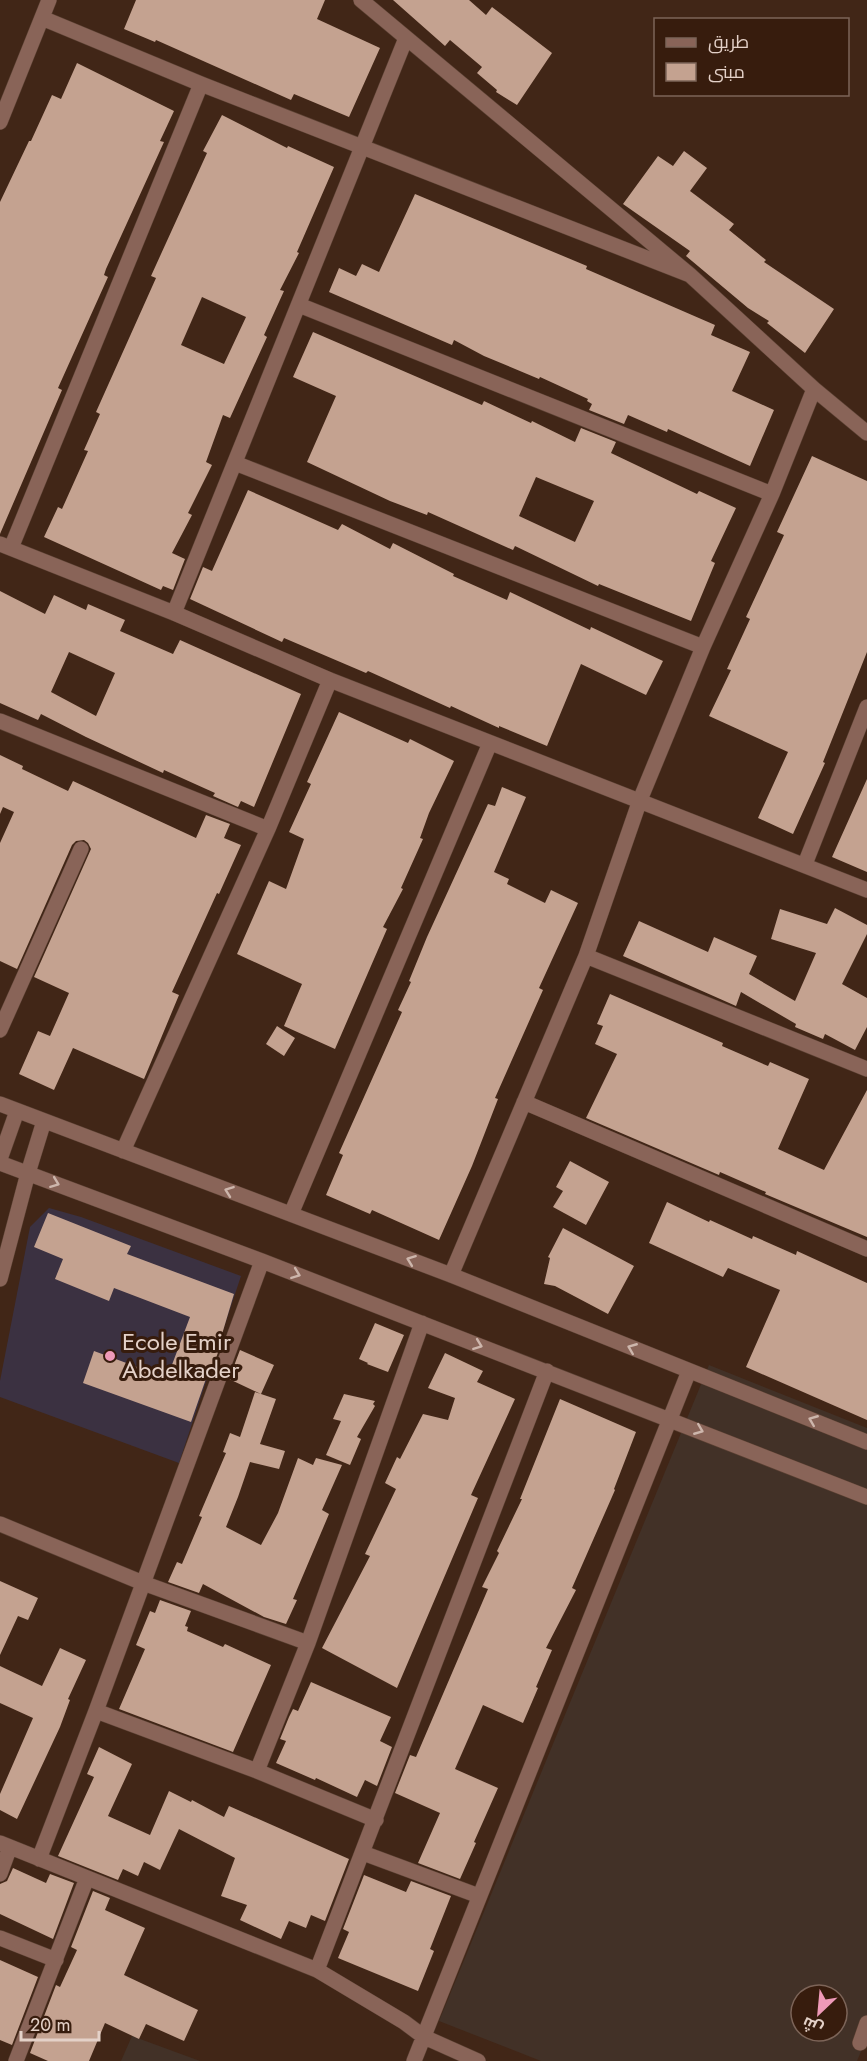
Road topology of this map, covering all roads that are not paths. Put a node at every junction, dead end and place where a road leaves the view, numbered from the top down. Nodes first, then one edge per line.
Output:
1 (49, 0) edge
2 (362, 0) edge
3 (42, 18) junction
4 (406, 38) junction
5 (201, 84) junction
6 (0, 122) edge
7 (363, 146) junction
8 (690, 274) junction
9 (299, 305) junction
10 (814, 389) junction
11 (867, 433) edge
12 (235, 463) junction
13 (772, 494) junction
14 (6, 546) edge
15 (174, 613) junction
16 (703, 647) junction
17 (330, 680) junction
18 (867, 707) edge
19 (0, 721) edge
20 (490, 743) junction
21 (640, 800) junction
22 (268, 829) junction
23 (81, 849) dead end
24 (805, 864) junction
25 (867, 890) edge
26 (586, 956) junction
27 (0, 1030) edge
28 (867, 1069) edge
29 (524, 1102) junction
30 (0, 1104) edge
31 (17, 1111) junction
32 (44, 1121) junction
33 (123, 1151) junction
34 (0, 1161) edge
35 (28, 1173) junction
36 (291, 1214) junction
37 (867, 1249) edge
38 (262, 1261) junction
39 (451, 1275) junction
40 (0, 1279) edge
41 (423, 1323) junction
42 (547, 1371) junction
43 (689, 1371) junction
44 (669, 1419) junction
45 (867, 1442) edge
46 (867, 1497) edge
47 (0, 1524) edge
48 (143, 1583) junction
49 (308, 1642) junction
50 (96, 1711) junction
51 (257, 1771) junction
52 (376, 1820) junction
53 (5, 1845) edge
54 (363, 1853) junction
55 (39, 1859) junction
56 (0, 1874) edge
57 (87, 1878) junction
58 (479, 1896) junction
59 (0, 1938) edge
60 (56, 1960) junction
61 (317, 1970) junction
62 (867, 2023) edge
63 (424, 2037) junction
64 (860, 2043) dead end
65 (16, 2061) edge
66 (414, 2061) edge
67 (478, 2061) edge

1 - 3 street
2 - 4 street
3 - 5 street
3 - 6 street
4 - 7 street
4 - 8 street
5 - 7 street
5 - 14 street
7 - 8 street
7 - 9 street
8 - 10 street
9 - 12 street
9 - 13 street
10 - 11 street
10 - 13 street
12 - 15 street
12 - 16 street
13 - 16 street
14 - 15 street
15 - 17 street
16 - 21 street
17 - 20 street
17 - 22 street
18 - 24 street
19 - 22 street
20 - 21 street
20 - 36 street
21 - 24 street
21 - 26 street
22 - 33 street
23 - 27 street
24 - 25 street
26 - 28 street
26 - 29 street
29 - 37 street
29 - 39 street
30 - 31 street
31 - 32 street
31 - 34 street
32 - 33 street
32 - 35 street
36 -> 33 street
34 - 35 street
35 -> 38 street
35 - 40 street
39 -> 36 street
38 -> 41 street
38 - 48 street
43 -> 39 street
41 -> 42 street
41 - 49 street
42 - 44 street
42 - 52 street
43 - 44 street
45 -> 43 street
44 -> 46 street
44 - 58 street
47 - 48 street
48 - 49 street
48 - 50 street
49 - 51 street
50 - 51 street
50 - 55 street
51 - 52 street
52 - 54 street
53 - 55 street
53 - 56 street
54 - 58 street
54 - 61 street
55 - 57 street
57 - 60 street
57 - 61 street
58 - 63 street
59 - 60 street
60 - 65 street
61 - 63 street
62 - 64 street
63 - 66 street
63 - 67 street

